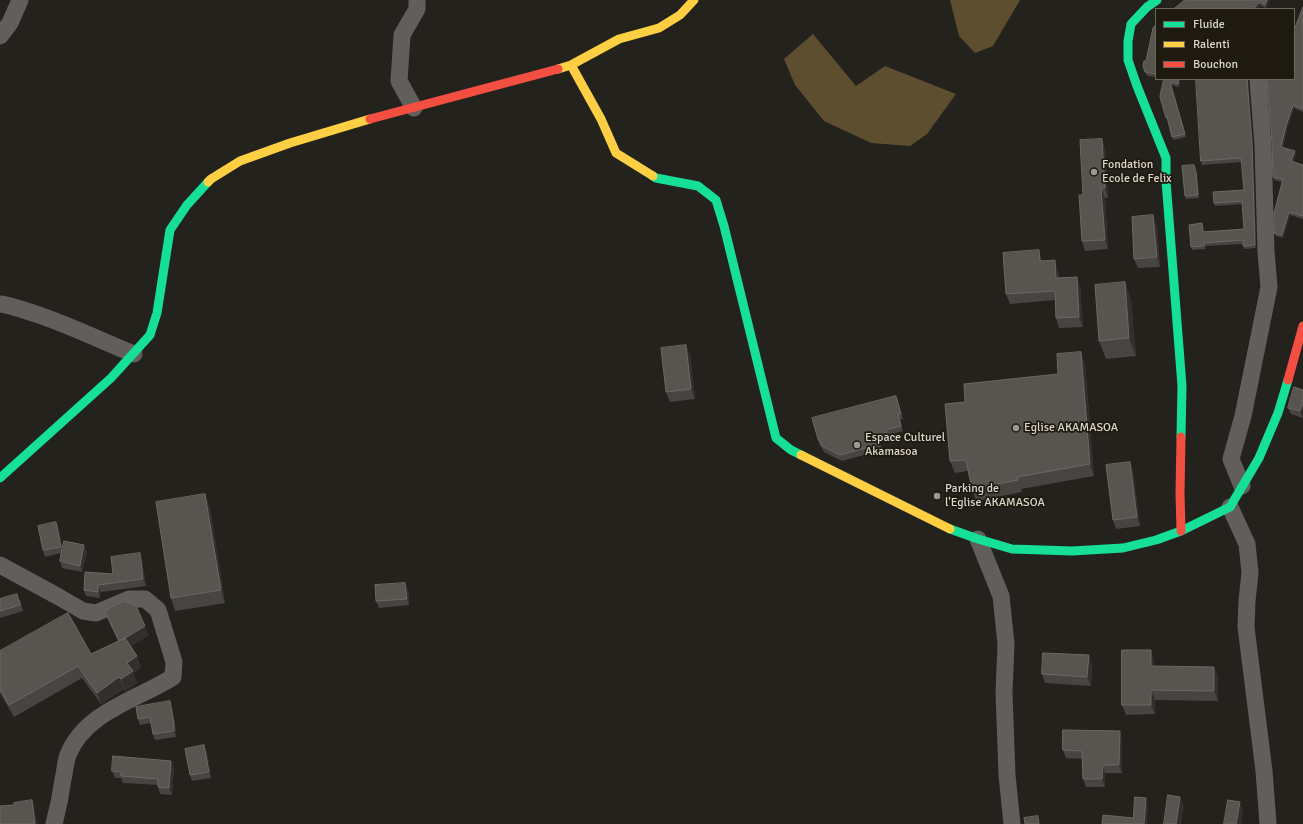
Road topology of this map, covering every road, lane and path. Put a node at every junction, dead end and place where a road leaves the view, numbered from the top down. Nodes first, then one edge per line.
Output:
1 (20, 0) edge
2 (417, 0) edge
3 (694, 0) edge
4 (1157, 0) edge
5 (0, 36) edge
6 (571, 64) junction
7 (1258, 80) edge
8 (414, 108) junction
9 (0, 304) edge
10 (1303, 326) edge
11 (134, 354) junction
12 (0, 478) edge
13 (1242, 486) junction
14 (1230, 507) junction
15 (1181, 531) junction
16 (978, 539) junction
17 (0, 565) edge
18 (54, 824) edge
19 (1012, 824) edge
20 (1268, 824) edge

1 - 5 street
2 - 8 street
3 - 6 street
4 - 15 street
6 - 8 street
6 - 16 street
7 - 13 street
8 - 11 street
9 - 11 street
10 - 13 street
11 - 12 street
13 - 14 street
14 - 15 street
14 - 20 street
15 - 16 street
16 - 19 street
17 - 18 street

